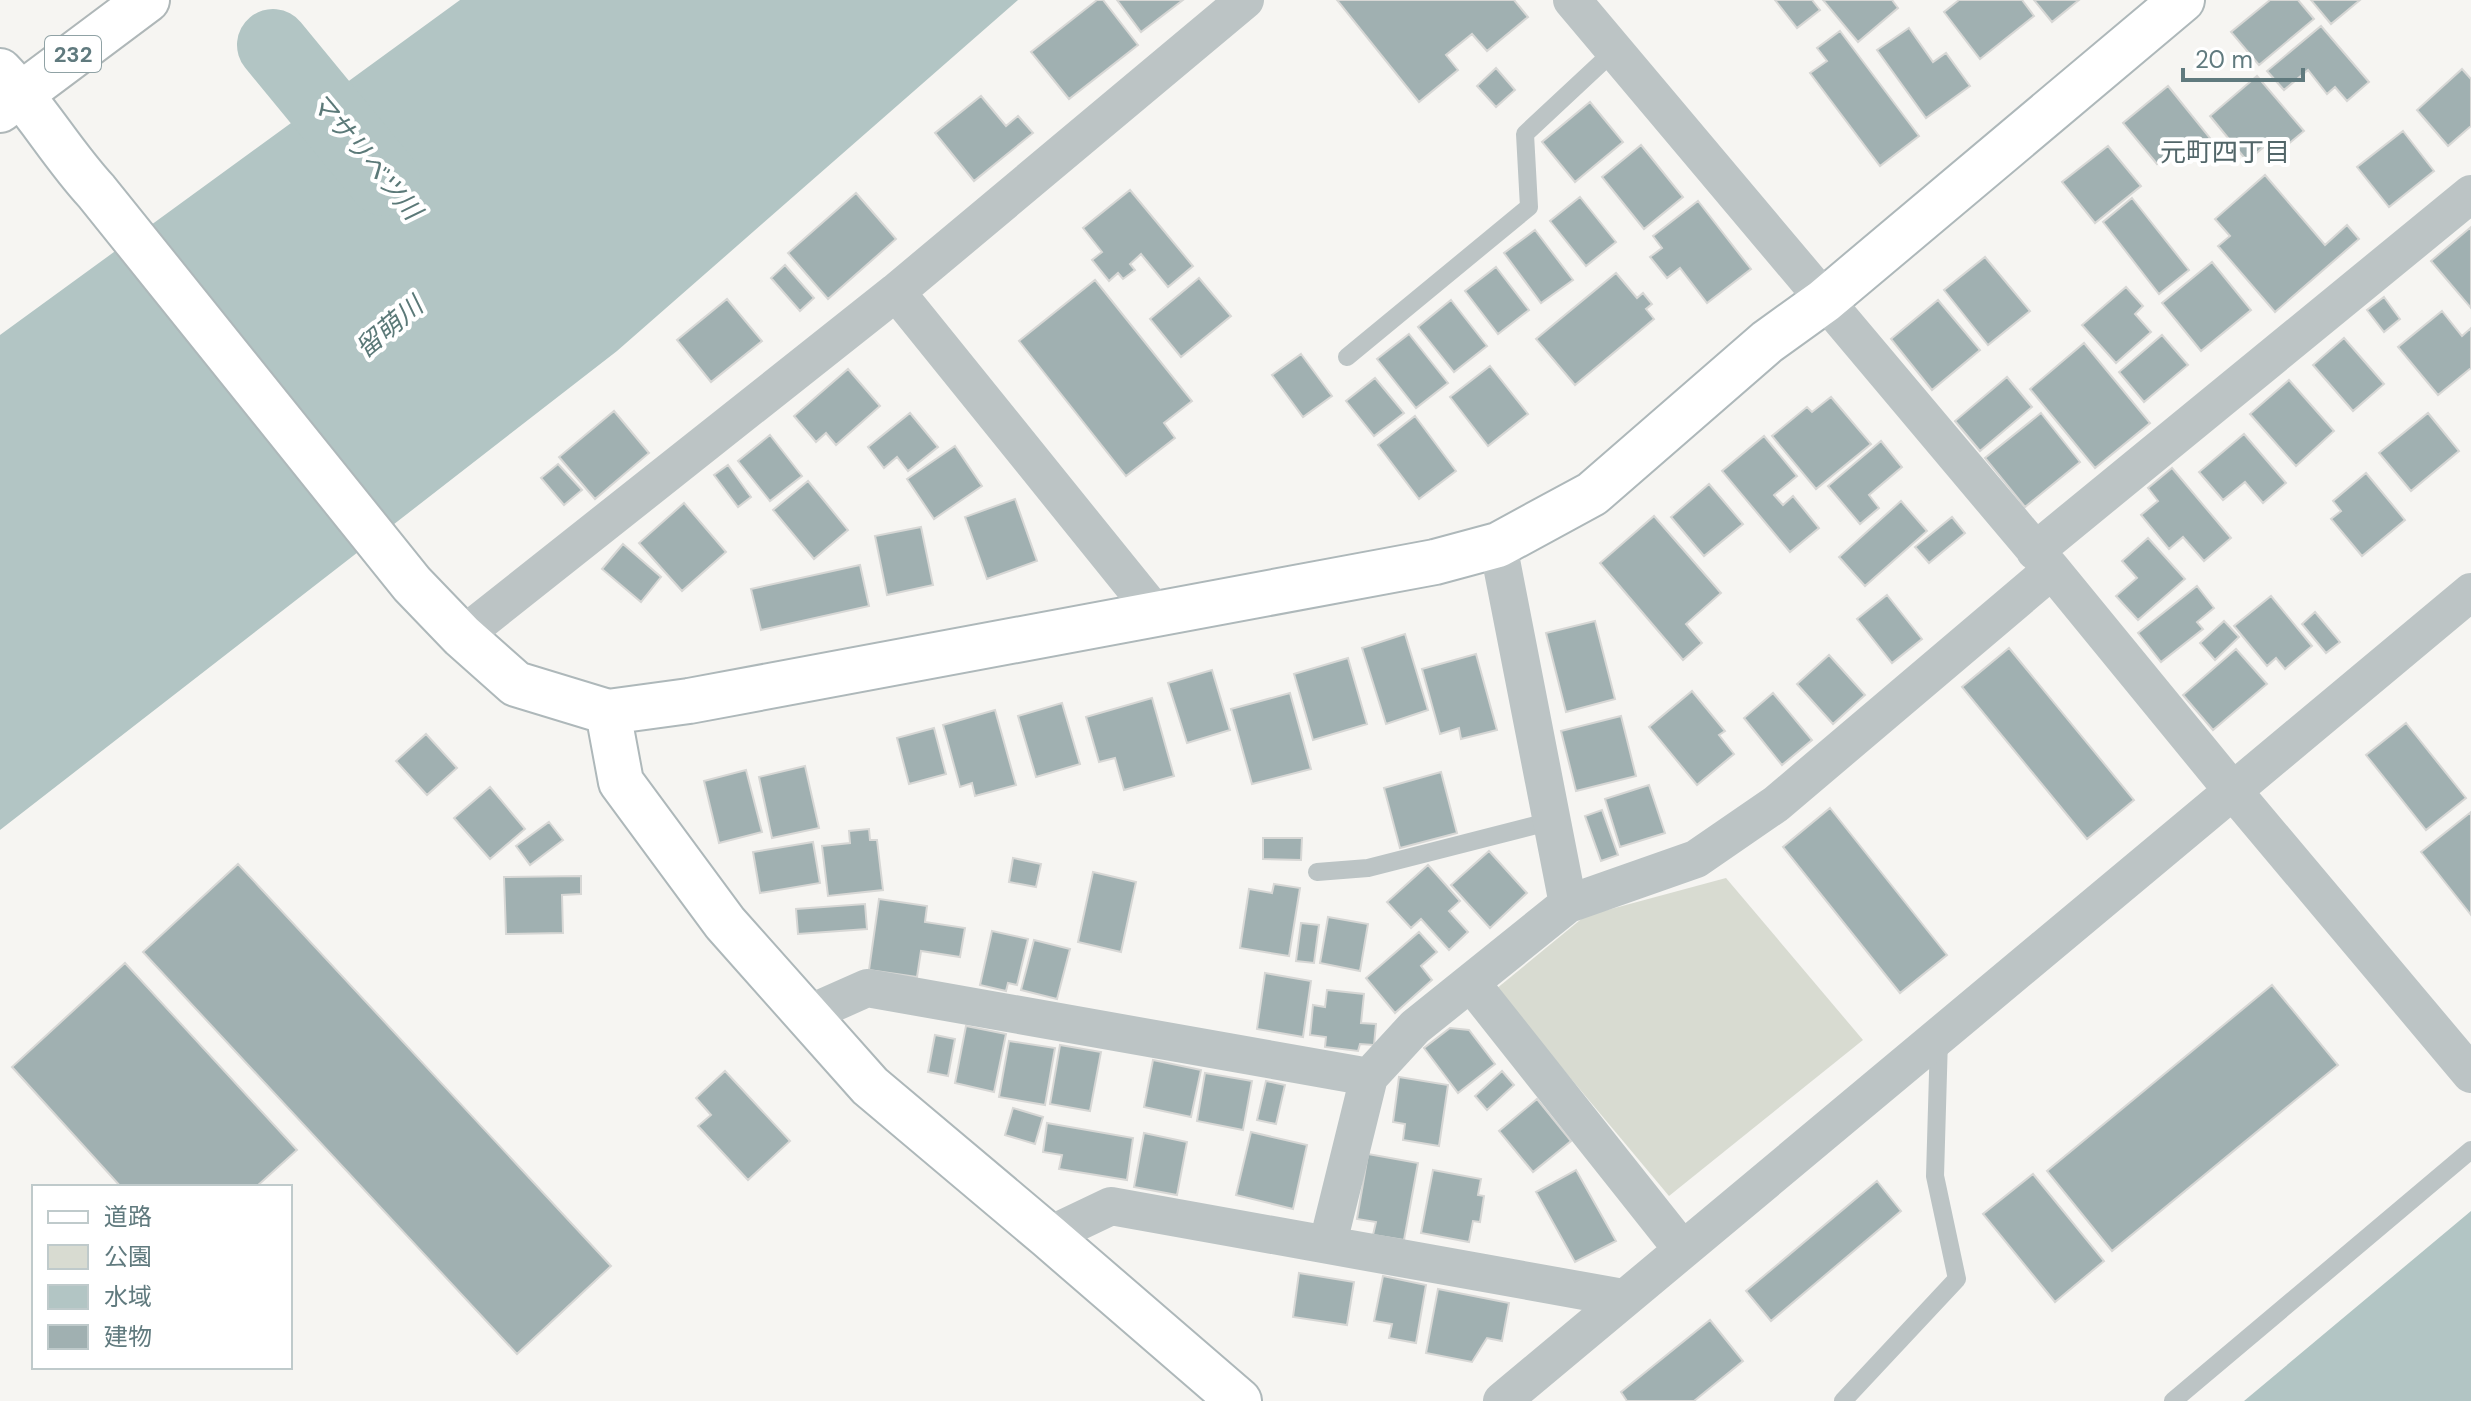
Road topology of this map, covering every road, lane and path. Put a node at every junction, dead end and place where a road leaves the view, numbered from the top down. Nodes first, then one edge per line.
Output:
1 (147, 0) edge
2 (1245, 0) edge
3 (1572, 0) edge
4 (2182, 0) edge
5 (1615, 50) junction
6 (7, 92) edge
7 (2471, 194) edge
8 (896, 292) junction
9 (1824, 301) junction
10 (1347, 357) dead end
11 (1498, 545) junction
12 (2043, 560) junction
13 (2471, 592) edge
14 (1156, 614) junction
15 (462, 636) junction
16 (608, 712) junction
17 (2233, 791) junction
18 (1552, 821) junction
19 (1317, 872) dead end
20 (1568, 904) junction
21 (1471, 983) junction
22 (806, 1015) junction
23 (1939, 1034) junction
24 (2471, 1074) edge
25 (1369, 1077) junction
26 (2471, 1150) edge
27 (1048, 1236) junction
28 (1328, 1243) junction
29 (1682, 1249) junction
30 (1623, 1298) junction
31 (1239, 1401) edge
32 (1502, 1401) edge
33 (1844, 1401) edge
34 (2173, 1401) edge

1 - 6 main road, 232
2 - 8 street
3 - 5 street
4 - 9 main road
5 - 9 street
5 - 10 lane
6 - 15 main road
7 - 12 street
8 - 14 street
8 - 15 street
9 - 11 main road
9 - 12 street
11 - 14 main road
11 - 18 street
12 - 17 street
12 - 20 street
13 - 17 street
14 - 16 main road
15 - 16 main road
16 - 22 main road
17 - 23 street
17 - 24 street
18 - 19 lane
18 - 20 street
20 - 21 street
21 - 25 street
21 - 29 street
22 - 25 street
22 - 27 main road
23 - 29 street
23 - 33 lane
25 - 28 street
26 - 34 lane
27 - 28 street
27 - 31 main road
28 - 30 street
29 - 30 street
30 - 32 street

